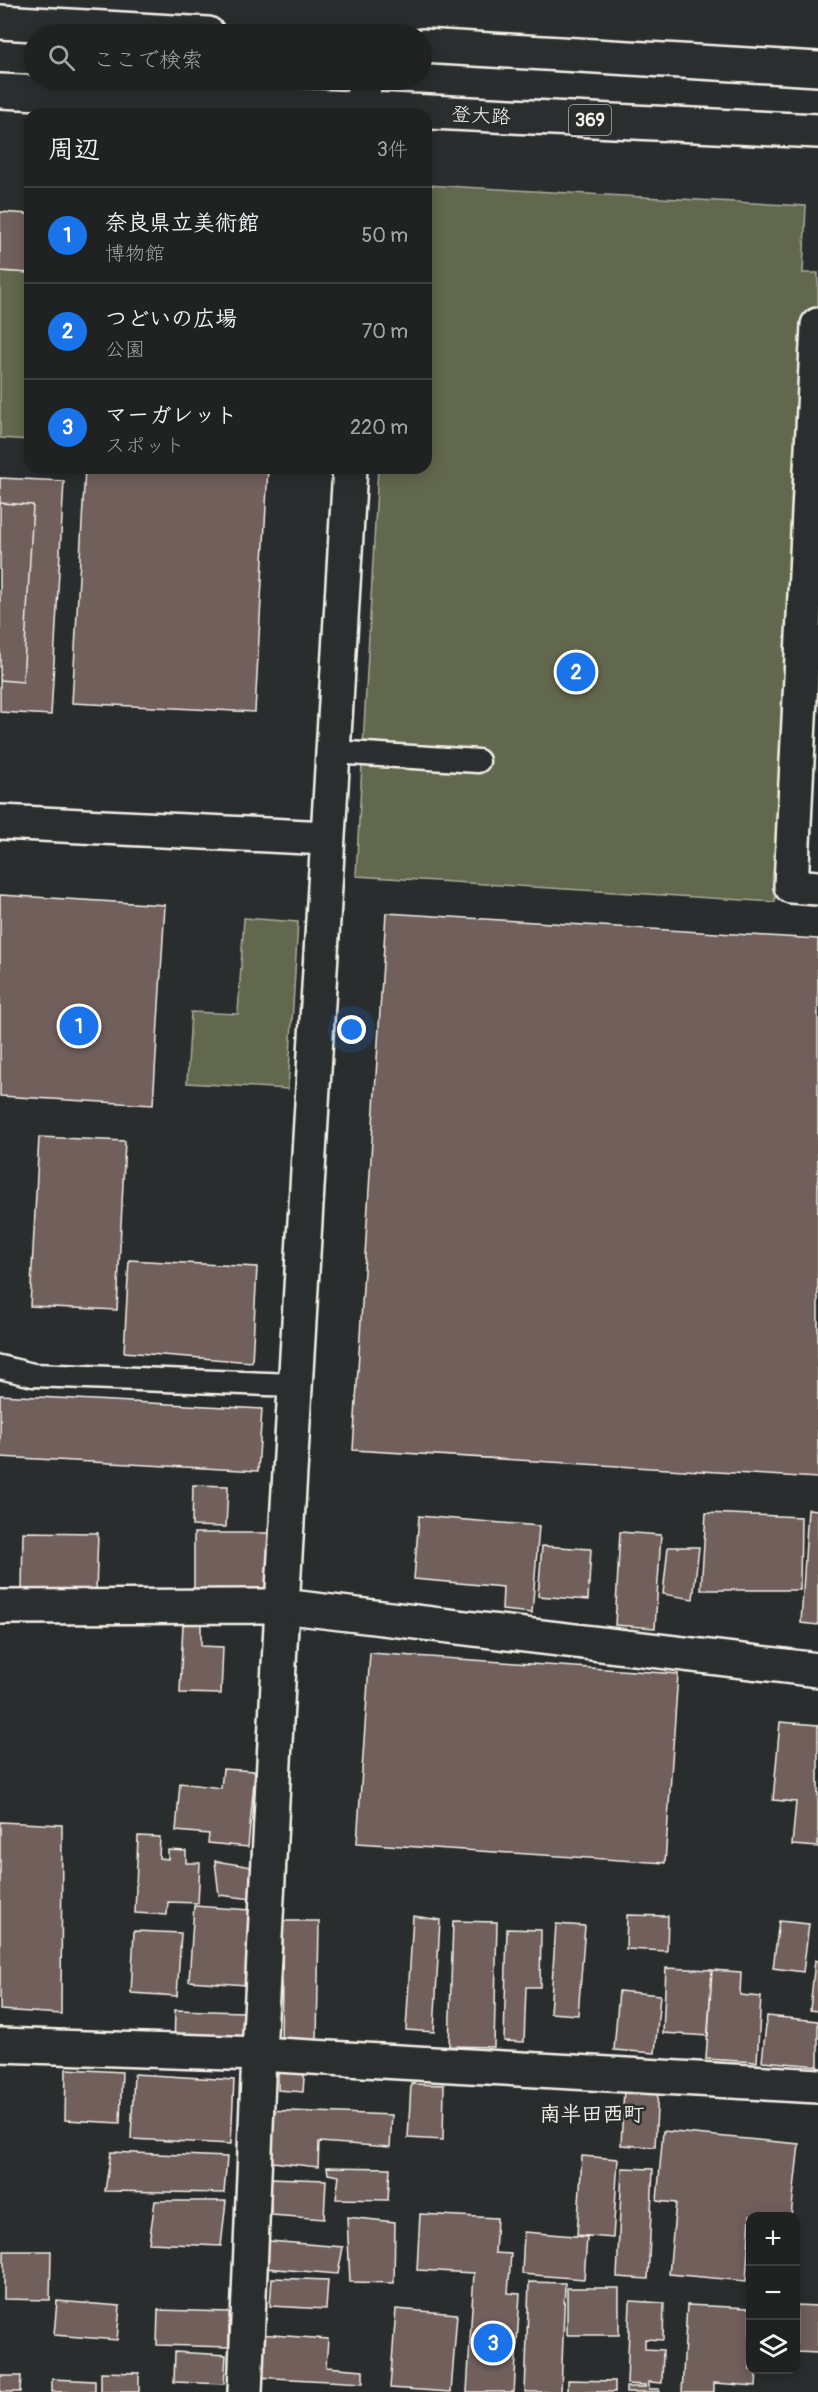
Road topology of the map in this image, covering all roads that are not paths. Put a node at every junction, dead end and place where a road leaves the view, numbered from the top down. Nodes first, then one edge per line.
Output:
1 (0, 22) edge
2 (35, 24) edge
3 (432, 47) edge
4 (818, 69) edge
5 (0, 91) edge
6 (363, 101) edge
7 (818, 131) edge
8 (818, 325) edge
9 (350, 474) edge
10 (808, 739) edge
11 (332, 752) junction
12 (478, 760) dead end
13 (0, 822) edge
14 (327, 838) junction
15 (818, 888) edge
16 (0, 1367) edge
17 (294, 1385) junction
18 (282, 1606) junction
19 (0, 1607) edge
20 (818, 1670) edge
21 (0, 2045) edge
22 (259, 2054) junction
23 (818, 2086) edge
24 (246, 2392) edge

1 - 2 main road
3 - 4 main road
5 - 6 main road, 登大路 / 369
6 - 7 main road, 登大路 / 369
8 - 10 main road
9 - 11 main road
10 - 15 main road
11 - 12 lane
11 - 14 main road
13 - 14 main road
14 - 17 main road
16 - 17 lane
17 - 18 main road
18 - 19 main road
18 - 20 main road
18 - 22 main road
21 - 22 main road
22 - 23 main road
22 - 24 main road

